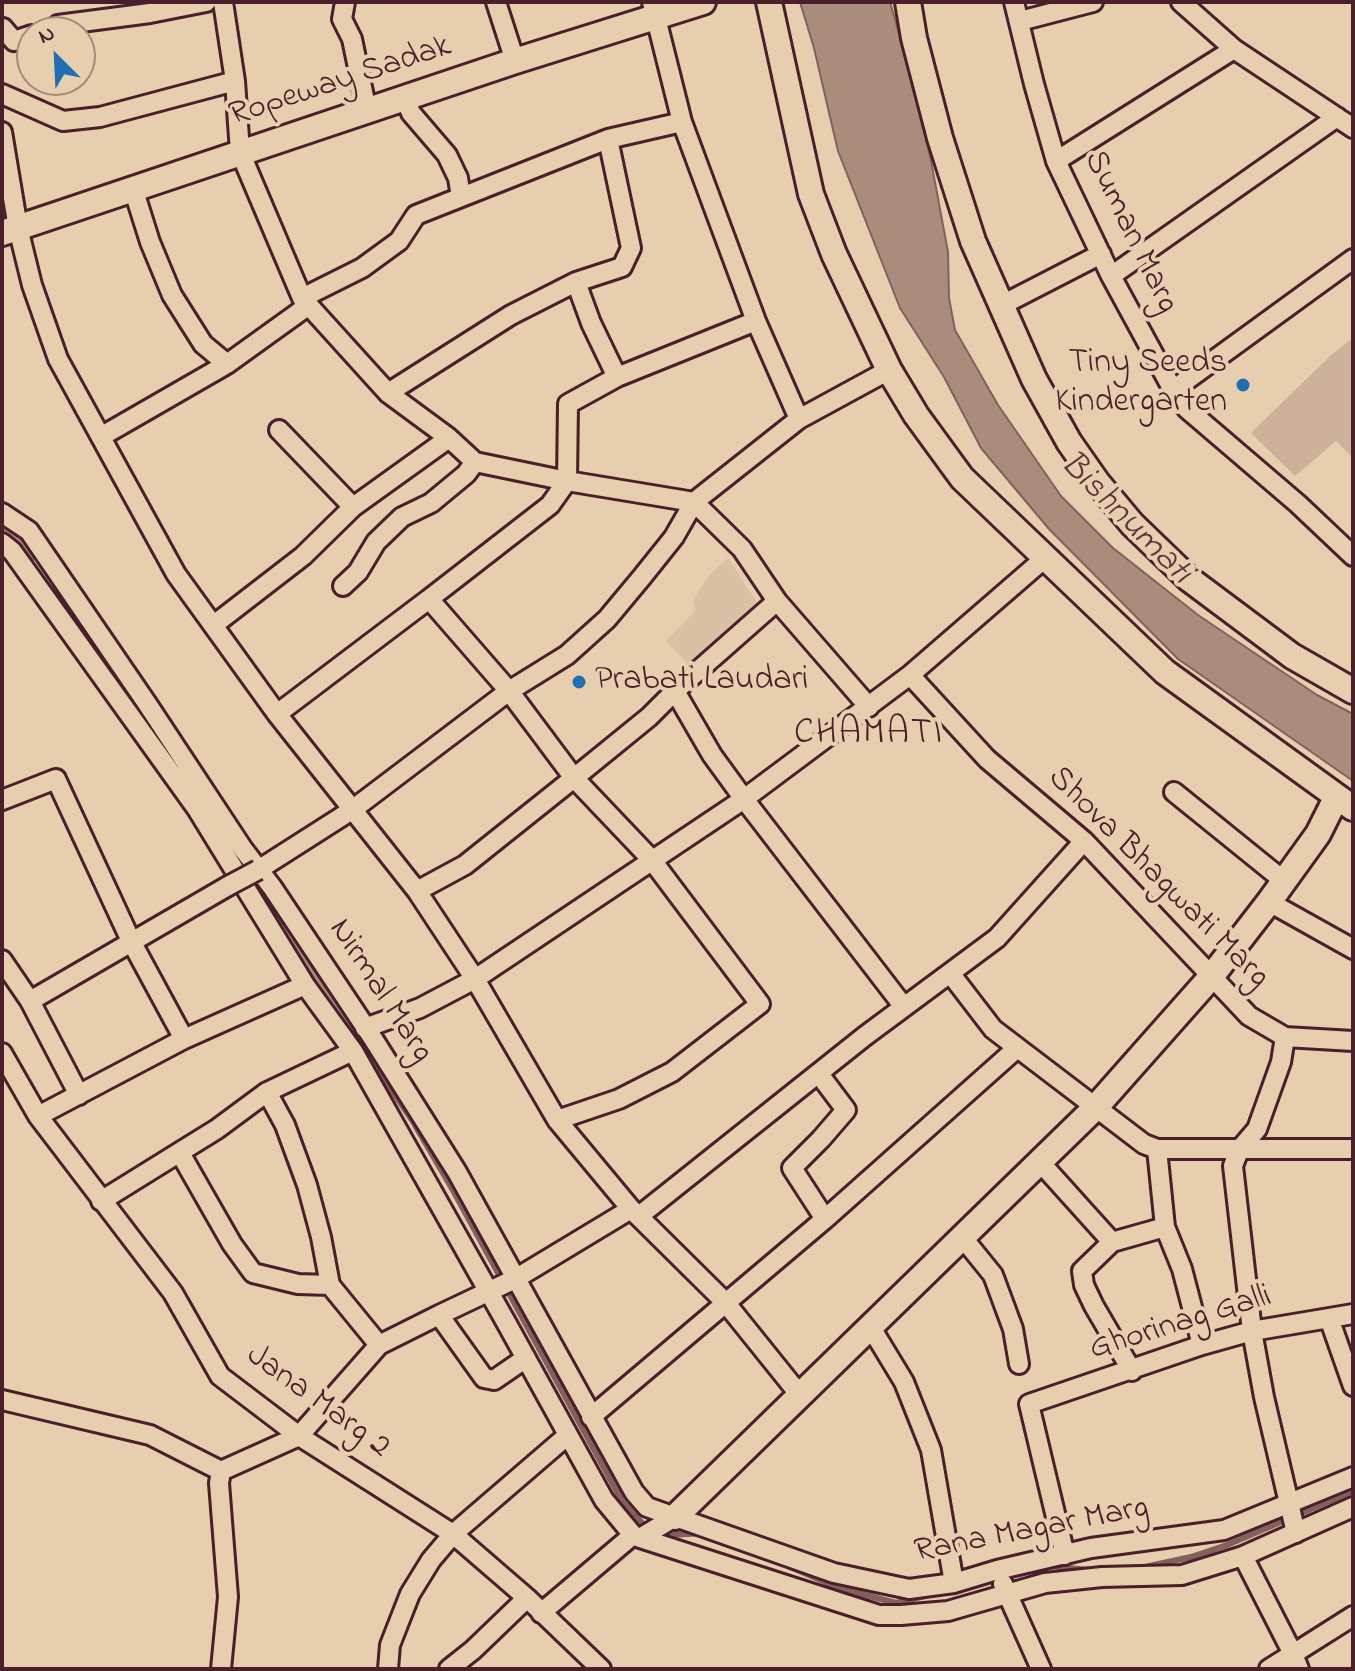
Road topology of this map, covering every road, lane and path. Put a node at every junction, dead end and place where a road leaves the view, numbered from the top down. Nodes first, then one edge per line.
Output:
1 (206, 2) edge
2 (223, 2) edge
3 (345, 2) edge
4 (496, 2) edge
5 (703, 2) edge
6 (769, 2) edge
7 (908, 2) edge
8 (1014, 2) edge
9 (1093, 2) edge
10 (1181, 2) edge
11 (148, 8) edge
12 (653, 10) edge
13 (96, 18) edge
14 (2, 20) edge
15 (1020, 21) junction
16 (3, 28) edge
17 (2, 34) edge
18 (1234, 49) junction
19 (515, 61) junction
20 (235, 81) junction
21 (2, 94) edge
22 (405, 98) junction
23 (367, 111) junction
24 (1337, 117) junction
25 (682, 122) junction
26 (1353, 128) edge
27 (2, 132) edge
28 (608, 139) junction
29 (240, 152) junction
30 (1056, 161) junction
31 (133, 188) junction
32 (461, 197) junction
33 (10, 230) edge
34 (1101, 254) junction
35 (1353, 259) edge
36 (1111, 276) junction
37 (576, 282) junction
38 (305, 302) junction
39 (1000, 306) junction
40 (756, 321) junction
41 (227, 364) junction
42 (889, 370) junction
43 (617, 377) junction
44 (1173, 390) junction
45 (388, 393) junction
46 (799, 419) junction
47 (279, 430) dead end
48 (102, 436) junction
49 (449, 438) junction
50 (475, 462) junction
51 (567, 481) junction
52 (694, 502) junction
53 (353, 507) junction
54 (2, 513) edge
55 (2, 543) edge
56 (1353, 556) edge
57 (1045, 558) junction
58 (343, 586) dead end
59 (429, 599) junction
60 (777, 601) junction
61 (215, 624) junction
62 (910, 675) junction
63 (509, 691) junction
64 (675, 691) junction
65 (1353, 691) edge
66 (869, 707) junction
67 (277, 714) junction
68 (574, 778) junction
69 (1174, 792) dead end
70 (744, 799) junction
71 (2, 800) edge
72 (1344, 803) edge
73 (352, 810) junction
74 (1084, 841) junction
75 (651, 859) junction
76 (258, 870) junction
77 (1284, 881) junction
78 (417, 891) junction
79 (1269, 902) junction
80 (131, 941) junction
81 (1353, 949) edge
82 (2, 960) edge
83 (950, 973) junction
84 (1211, 977) junction
85 (475, 979) junction
86 (305, 985) junction
87 (30, 1001) junction
88 (904, 1007) junction
89 (365, 1028) junction
90 (1285, 1037) junction
91 (184, 1039) junction
92 (1353, 1041) edge
93 (1016, 1049) junction
94 (353, 1051) junction
95 (2, 1053) edge
96 (819, 1074) junction
97 (267, 1092) junction
98 (79, 1095) junction
99 (1095, 1108) junction
100 (38, 1116) junction
101 (557, 1120) junction
102 (1157, 1149) junction
103 (1353, 1149) edge
104 (1239, 1150) junction
105 (180, 1153) junction
106 (1040, 1162) junction
107 (101, 1201) junction
108 (635, 1213) junction
109 (825, 1219) junction
110 (1165, 1227) junction
111 (963, 1238) junction
112 (1112, 1242) junction
113 (514, 1279) junction
114 (330, 1285) junction
115 (488, 1293) junction
116 (725, 1302) junction
117 (1353, 1314) edge
118 (439, 1315) junction
119 (1329, 1318) junction
120 (870, 1326) junction
121 (1252, 1331) junction
122 (379, 1345) junction
123 (1202, 1345) junction
124 (526, 1358) junction
125 (1019, 1364) dead end
126 (1132, 1371) junction
127 (1353, 1386) edge
128 (799, 1394) junction
129 (2, 1400) edge
130 (591, 1417) junction
131 (568, 1435) junction
132 (299, 1436) junction
133 (221, 1471) junction
134 (1353, 1477) edge
135 (1288, 1502) junction
136 (1353, 1507) edge
137 (672, 1519) junction
138 (1296, 1533) junction
139 (453, 1534) junction
140 (640, 1536) junction
141 (1065, 1555) junction
142 (1243, 1556) junction
143 (997, 1570) junction
144 (954, 1583) junction
145 (1006, 1592) junction
146 (527, 1598) junction
147 (541, 1613) junction
148 (1353, 1616) edge
149 (1296, 1661) edge
150 (221, 1669) edge
151 (388, 1669) edge
152 (449, 1669) edge
153 (601, 1669) edge
154 (1041, 1669) edge
155 (1269, 1669) edge

1 - 11 street
2 - 20 street
3 - 23 street
4 - 19 street
5 - 12 street, Ropeway Sadak
6 - 42 street
7 - 39 street
8 - 15 street, Suman Marg
9 - 15 street
10 - 18 street
11 - 13 street
12 - 19 street, Ropeway Sadak
12 - 25 street
14 - 16 street
15 - 30 street, Suman Marg
16 - 17 street
18 - 24 street
18 - 30 street
19 - 22 street, Ropeway Sadak
20 - 21 street
20 - 29 street
22 - 23 street, Ropeway Sadak
22 - 32 street
23 - 29 street, Ropeway Sadak
24 - 26 street
24 - 36 street
25 - 28 street
25 - 40 street
27 - 33 street
28 - 32 street
28 - 37 street
29 - 31 street, Ropeway Sadak
29 - 38 street
30 - 34 street, Suman Marg
31 - 33 street, Ropeway Sadak
31 - 41 street
32 - 38 street
33 - 48 street
34 - 36 street, Suman Marg
34 - 39 street
35 - 44 street
36 - 44 street, Suman Marg
37 - 43 street
37 - 45 street
38 - 41 street
38 - 45 street
39 - 65 street
40 - 43 street
40 - 46 street
41 - 48 street
42 - 46 street
42 - 57 street
43 - 51 street
44 - 56 street, Suman Marg
45 - 49 street
46 - 52 street
47 - 53 street
48 - 61 street
49 - 50 street
49 - 53 street
50 - 51 street
50 - 58 street
51 - 52 street
51 - 59 street
52 - 60 street
52 - 63 street
53 - 61 street
54 - 76 street, Nirmal Marg
55 - 86 street
57 - 62 street
57 - 72 street
59 - 63 street
59 - 67 street
60 - 64 street
60 - 66 street
61 - 67 street
62 - 66 street
62 - 74 street, Shova Bhagwati Marg
63 - 68 street
63 - 73 street
64 - 68 street
64 - 70 street
66 - 70 street
67 - 73 street
68 - 75 street
68 - 78 street
69 - 77 street
70 - 75 street
70 - 88 street
71 - 80 street
72 - 77 street
73 - 76 street
73 - 78 street
74 - 83 street
74 - 84 street, Shova Bhagwati Marg
75 - 85 street
75 - 101 street
76 - 80 street, bridge
76 - 89 street, Nirmal Marg
77 - 79 street
78 - 85 street
79 - 81 street
79 - 84 street
80 - 87 street
80 - 91 street
82 - 87 street
83 - 88 street
83 - 93 street
84 - 90 street, Shova Bhagwati Marg
84 - 99 street
85 - 89 street
85 - 101 street
86 - 91 street
86 - 94 street
87 - 98 street
88 - 96 street
89 - 113 street, Nirmal Marg
90 - 92 street, Shova Bhagwati Marg
90 - 104 street
91 - 98 street
93 - 99 street
93 - 109 street
94 - 97 street
94 - 115 street
95 - 100 street, Jana Marg 2
96 - 108 street
96 - 109 street
97 - 105 street
97 - 114 street
98 - 100 street
99 - 102 street
99 - 106 street
100 - 107 street, Jana Marg 2
101 - 108 street
102 - 104 street
102 - 110 street
103 - 104 street
104 - 121 street
105 - 107 street
105 - 114 street
106 - 111 street
106 - 112 street
107 - 132 street, Jana Marg 2
108 - 113 street
108 - 116 street
109 - 116 street
110 - 112 street
110 - 123 street
111 - 120 street
111 - 125 street
112 - 126 street
113 - 115 street
113 - 130 street, Nirmal Marg
114 - 122 street
115 - 118 street
115 - 124 street
116 - 128 street
116 - 130 street
117 - 119 street, Ghorinag Galli
118 - 122 street
118 - 124 street
119 - 121 street, Ghorinag Galli
119 - 127 street
120 - 128 street
120 - 144 street
121 - 123 street, Ghorinag Galli
121 - 135 street
122 - 132 street
123 - 126 street, Ghorinag Galli
124 - 131 street
126 - 141 street, Ghorinag Galli
128 - 137 street
129 - 133 street
130 - 137 street, Nirmal Marg
131 - 139 street
131 - 140 street
132 - 133 street
132 - 139 street, Jana Marg 2
133 - 150 street
134 - 135 street, Rana Magar Marg
135 - 138 street
135 - 141 street, Rana Magar Marg
136 - 138 street
137 - 140 street
137 - 144 street, Rana Magar Marg
138 - 142 street
139 - 146 street, Jana Marg 2
139 - 151 street
140 - 145 street
140 - 147 street
141 - 143 street, Rana Magar Marg
142 - 145 street
142 - 149 street
143 - 144 street, Rana Magar Marg
143 - 145 street
145 - 154 street
146 - 147 street, Jana Marg 2
146 - 152 street
147 - 153 street, Jana Marg 2
148 - 149 street
149 - 155 street

